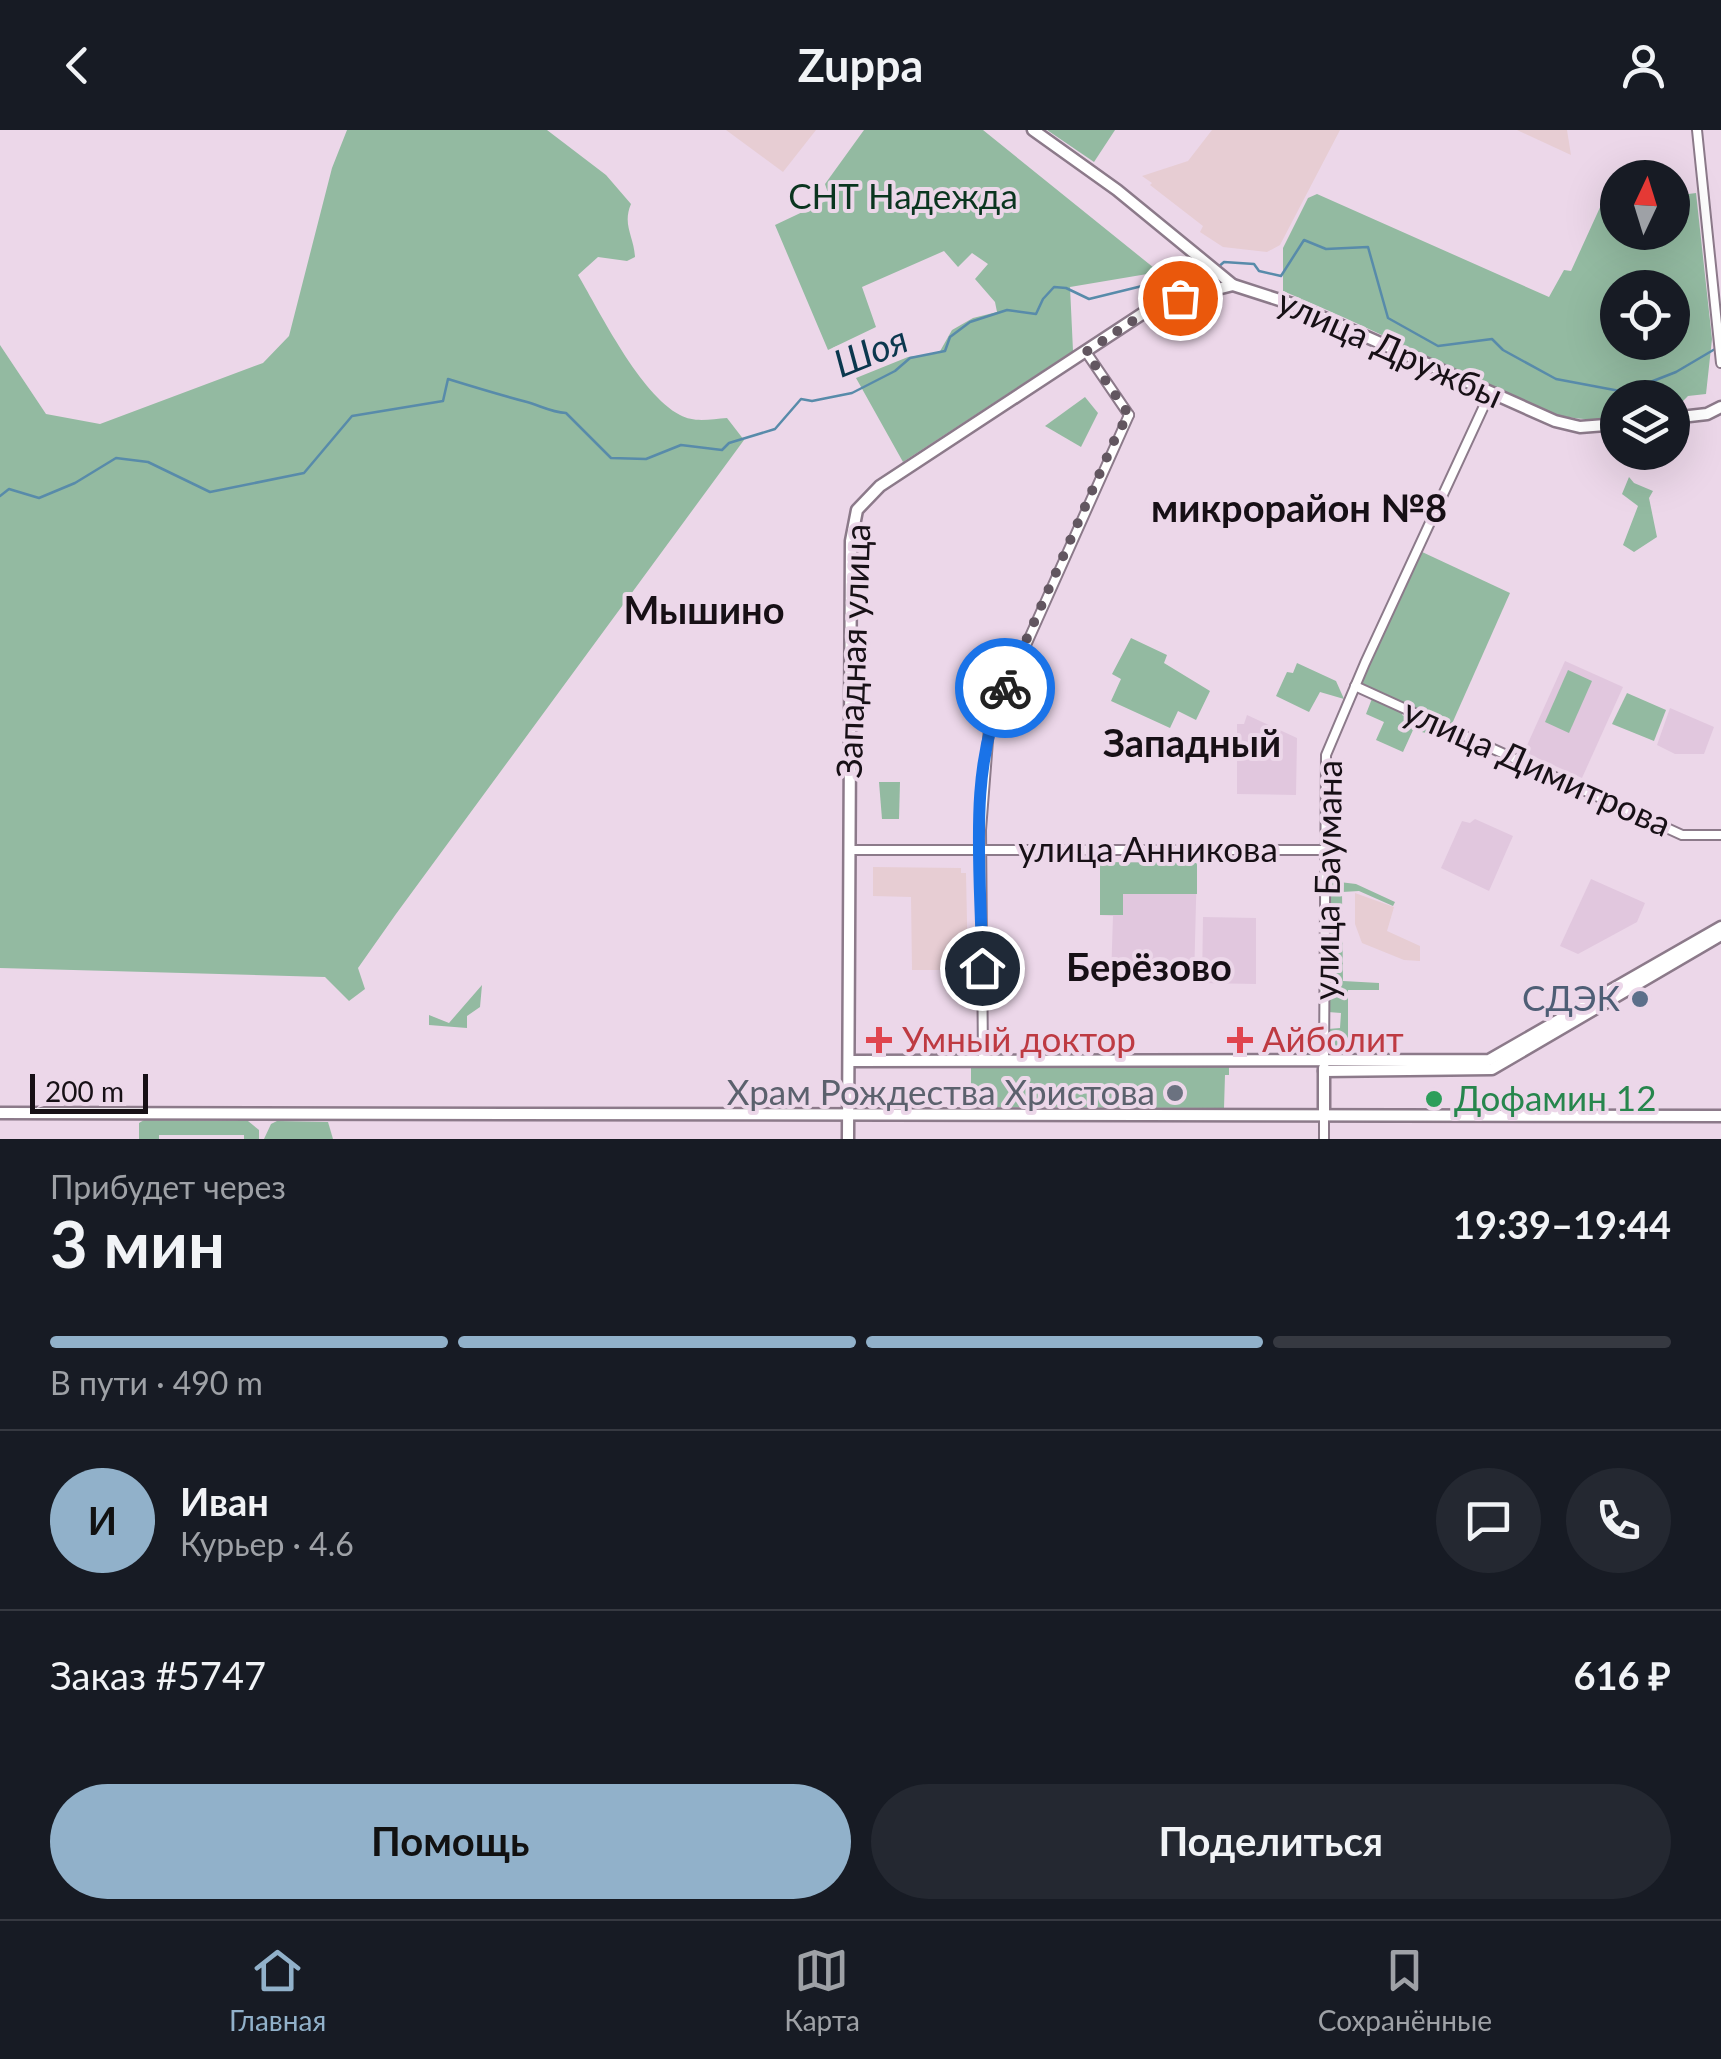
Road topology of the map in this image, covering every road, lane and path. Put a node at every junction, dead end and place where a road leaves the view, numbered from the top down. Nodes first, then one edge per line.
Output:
1 (1032, 130) edge
2 (1696, 130) edge
3 (1233, 286) junction
4 (1719, 348) edge
5 (1086, 352) junction
6 (1721, 364) edge
7 (1490, 393) junction
8 (1721, 410) edge
9 (1690, 416) edge
10 (1600, 426) edge
11 (1355, 686) junction
12 (1721, 835) edge
13 (849, 850) junction
14 (981, 850) junction
15 (1326, 850) junction
16 (1721, 927) edge
17 (1721, 935) edge
18 (1600, 1001) junction
19 (983, 1060) junction
20 (849, 1061) junction
21 (1324, 1066) junction
22 (0, 1113) edge
23 (848, 1114) junction
24 (1324, 1115) junction
25 (1721, 1116) edge
26 (848, 1139) edge
27 (1324, 1139) edge

1 - 3 main road, улица Дружбы
2 - 4 street
3 - 5 main road, Западная улица
3 - 7 main road, улица Дружбы
4 - 6 street
5 - 13 main road, Западная улица
5 - 14 street
7 - 10 main road, улица Дружбы
7 - 11 street, улица Баумана
8 - 9 main road
11 - 12 street, улица Димитрова
11 - 15 street, улица Баумана
13 - 14 street, улица Анникова
13 - 20 main road, Западная улица
14 - 15 street, улица Анникова
14 - 19 street
15 - 21 street, улица Баумана
16 - 18 main road
17 - 18 main road
18 - 21 main road
19 - 20 main road
19 - 21 main road
20 - 23 main road, Западная улица
21 - 24 main road, улица Баумана
22 - 23 main road
23 - 24 main road
23 - 26 main road, Западная улица
24 - 25 main road
24 - 27 street, улица Баумана

